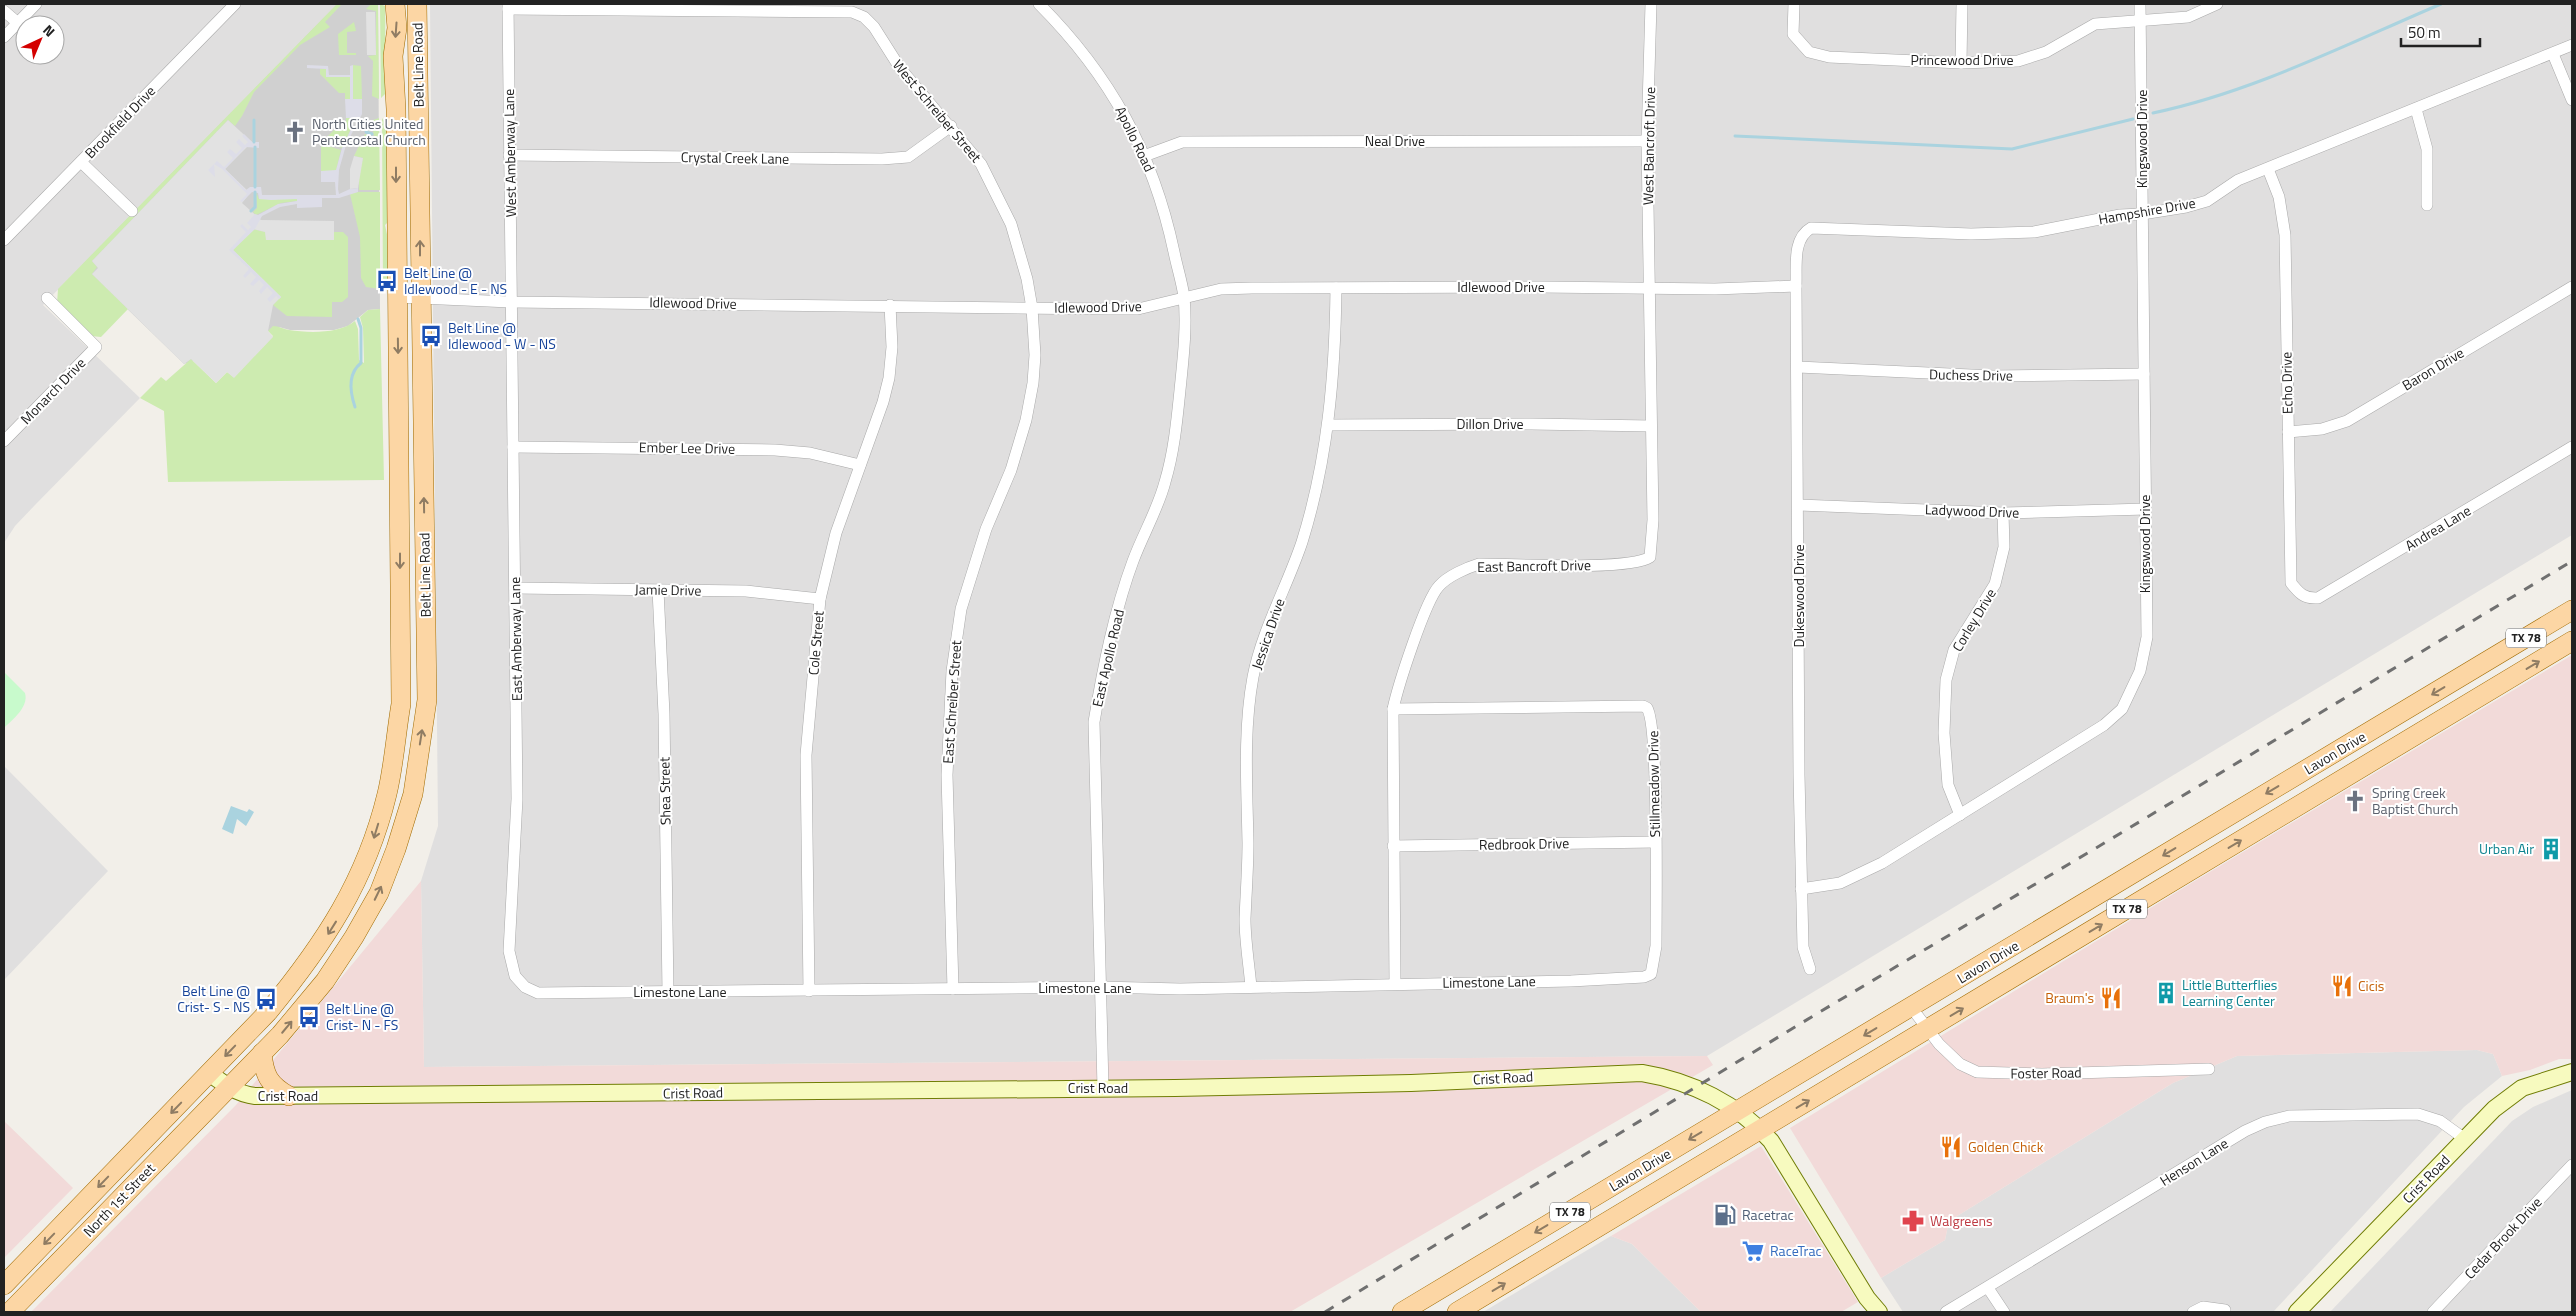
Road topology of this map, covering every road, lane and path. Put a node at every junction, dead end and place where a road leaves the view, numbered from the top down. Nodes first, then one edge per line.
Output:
1 (36, 4) edge
2 (235, 4) edge
3 (396, 4) edge
4 (417, 4) edge
5 (1039, 4) edge
6 (1651, 4) edge
7 (1794, 4) edge
8 (1962, 4) edge
9 (2140, 4) edge
10 (2217, 4) edge
11 (508, 6) edge
12 (4, 11) edge
13 (26, 15) edge
14 (15, 20) edge
15 (2141, 21) junction
16 (15, 26) edge
17 (4, 37) edge
18 (2572, 45) edge
19 (2553, 54) junction
20 (1961, 63) junction
21 (2572, 100) edge
22 (396, 109) junction
23 (419, 109) junction
24 (2416, 109) junction
25 (951, 126) junction
26 (1648, 141) junction
27 (509, 155) junction
28 (1144, 156) junction
29 (81, 162) junction
30 (2268, 169) junction
31 (2427, 205) dead end
32 (132, 211) dead end
33 (2142, 214) junction
34 (1811, 228) joint
35 (4, 240) edge
36 (1796, 286) junction
37 (1336, 288) junction
38 (1648, 288) junction
39 (2572, 288) edge
40 (397, 297) junction
41 (420, 297) junction
42 (47, 298) dead end
43 (1184, 298) junction
44 (512, 302) junction
45 (890, 305) junction
46 (1032, 308) junction
47 (1798, 367) junction
48 (2144, 374) junction
49 (1329, 425) junction
50 (1651, 426) junction
51 (2288, 432) junction
52 (4, 441) edge
53 (2572, 447) edge
54 (513, 448) junction
55 (860, 465) junction
56 (1799, 505) junction
57 (2146, 509) junction
58 (2002, 513) junction
59 (515, 588) junction
60 (658, 590) junction
61 (2301, 595) joint
62 (820, 599) junction
63 (2572, 610) edge
64 (2572, 641) edge
65 (2479, 666) junction
66 (2493, 688) junction
67 (1393, 709) junction
68 (2241, 809) junction
69 (1960, 815) junction
70 (2255, 832) junction
71 (1655, 842) junction
72 (1393, 846) junction
73 (1801, 888) junction
74 (1654, 965) joint
75 (1810, 969) dead end
76 (515, 976) joint
77 (1395, 984) junction
78 (1251, 986) junction
79 (1101, 987) junction
80 (953, 989) junction
81 (809, 991) junction
82 (668, 992) junction
83 (1911, 1007) junction
84 (1927, 1030) junction
85 (262, 1053) junction
86 (2209, 1069) dead end
87 (2572, 1072) edge
88 (210, 1073) junction
89 (229, 1087) junction
90 (1103, 1088) junction
91 (289, 1096) junction
92 (1737, 1111) junction
93 (1761, 1129) junction
94 (2465, 1139) junction
95 (2572, 1165) edge
96 (72, 1215) junction
97 (91, 1229) junction
98 (4, 1285) edge
99 (1988, 1288) junction
100 (2225, 1310) dead end
101 (10, 1312) edge
102 (1402, 1312) edge
103 (1457, 1312) edge
104 (1879, 1312) edge
105 (1946, 1312) edge
106 (2004, 1312) edge
107 (2193, 1312) edge
108 (2297, 1312) edge
109 (2433, 1312) edge

1 - 13 street
2 - 29 street, Brookfield Drive
3 -> 22 main road, Belt Line Road
4 - 23 main road, Belt Line Road
5 - 28 street, Apollo Road
6 - 26 street, West Bancroft Drive
7 - 20 street, Princewood Drive
8 - 20 street
9 - 15 street, Kingswood Drive
10 - 15 street, Princewood Drive
11 - 25 street, West Schreiber Street
11 - 27 street, West Amberway Lane
12 - 14 street
15 - 20 street, Princewood Drive
15 - 33 street, Kingswood Drive
16 - 17 street
18 - 19 street, Hampshire Drive
19 - 21 street
19 - 24 street, Hampshire Drive
22 - 23 main road
22 -> 40 main road, Belt Line Road
41 -> 23 main road, Belt Line Road
24 - 30 street, Hampshire Drive
24 - 31 street
25 - 27 street, Crystal Creek Lane
25 - 46 street, West Schreiber Street
26 - 28 street, Neal Drive
26 - 38 street, West Bancroft Drive
27 - 44 street, West Amberway Lane
28 - 43 street, Apollo Road
29 - 32 street
29 - 35 street, Brookfield Drive
30 - 33 street, Hampshire Drive
30 - 51 street, Echo Drive
33 - 34 street, Hampshire Drive
33 - 48 street, Kingswood Drive
34 - 36 street, Dukeswood Drive
36 - 38 street, Idlewood Drive
36 - 47 street, Dukeswood Drive
37 - 38 street, Idlewood Drive
37 - 43 street, Idlewood Drive
37 - 49 street, Jessica Drive
38 - 50 street, East Bancroft Drive
39 - 51 street, Baron Drive
40 - 41 street, Idlewood Drive
40 -> 88 main road, Belt Line Road
41 - 44 street, Idlewood Drive
85 -> 41 main road, Belt Line Road
42 - 52 street, Monarch Drive
43 - 46 street, Idlewood Drive
43 - 79 street, East Apollo Road
44 - 45 street, Idlewood Drive
44 - 54 street, East Amberway Lane
45 - 46 street, Idlewood Drive
45 - 55 street, Cole Street
46 - 80 street, East Schreiber Street
47 - 48 street, Duchess Drive
47 - 56 street, Dukeswood Drive
48 - 57 street, Kingswood Drive
49 - 50 street, Dillon Drive
49 - 78 street, Jessica Drive
50 - 67 street, East Bancroft Drive
51 - 61 street, Echo Drive
53 - 61 street, Andrea Lane
54 - 55 street, Ember Lee Drive
54 - 59 street, East Amberway Lane
55 - 62 street, Cole Street
56 - 58 street, Ladywood Drive
56 - 73 street, Dukeswood Drive
57 - 58 street, Ladywood Drive
57 - 69 street, Kingswood Drive
58 - 69 street, Corley Drive
59 - 60 street, Jamie Drive
59 - 76 street, East Amberway Lane
60 - 62 street, Jamie Drive
60 - 82 street, Shea Street
62 - 81 street, Cole Street
63 - 65 main road, Lavon Drive / TX 78
66 -> 64 main road, Lavon Drive / TX 78
65 - 66 main road
65 -> 68 main road, Lavon Drive / TX 78
66 - 70 main road, Lavon Drive / TX 78
67 - 71 street, Stillmeadow Drive
67 - 72 street, East Bancroft Drive
68 - 70 main road
68 -> 83 main road, Lavon Drive / TX 78
69 - 73 street, Kingswood Drive
84 -> 70 main road, Lavon Drive / TX 78
71 - 72 street, Redbrook Drive
71 - 74 street, Stillmeadow Drive
72 - 77 street, East Bancroft Drive
73 - 75 street, Dukeswood Drive
74 - 77 street, Limestone Lane
76 - 82 street, Limestone Lane
77 - 78 street, Limestone Lane
78 - 79 street, Limestone Lane
79 - 80 street, Limestone Lane
79 - 90 street, East Apollo Road
80 - 81 street, Limestone Lane
81 - 82 street, Limestone Lane
83 - 84 street, Foster Road
83 -> 92 main road, Lavon Drive / TX 78
84 - 86 street, Foster Road
93 -> 84 main road, Lavon Drive / TX 78
85 - 89 main road, Belt Line Road
85 - 91 main road
87 - 94 street, Crist Road
88 - 89 street, Crist Road
88 -> 96 main road, North 1st Street
89 - 91 street, Crist Road
89 - 97 main road, North 1st Street
90 - 91 street, Crist Road
90 - 92 street, Crist Road
92 - 93 street, Crist Road
92 -> 102 main road, Lavon Drive / TX 78
103 -> 93 main road, Lavon Drive / TX 78
93 - 104 street, Crist Road
94 - 99 street, Henson Lane
94 - 108 street, Crist Road
95 - 109 street, Cedar Brook Drive
96 - 97 main road
96 -> 98 main road, North 1st Street
97 - 101 main road, North 1st Street
99 - 105 street, Henson Lane
99 - 106 street
100 - 107 street

